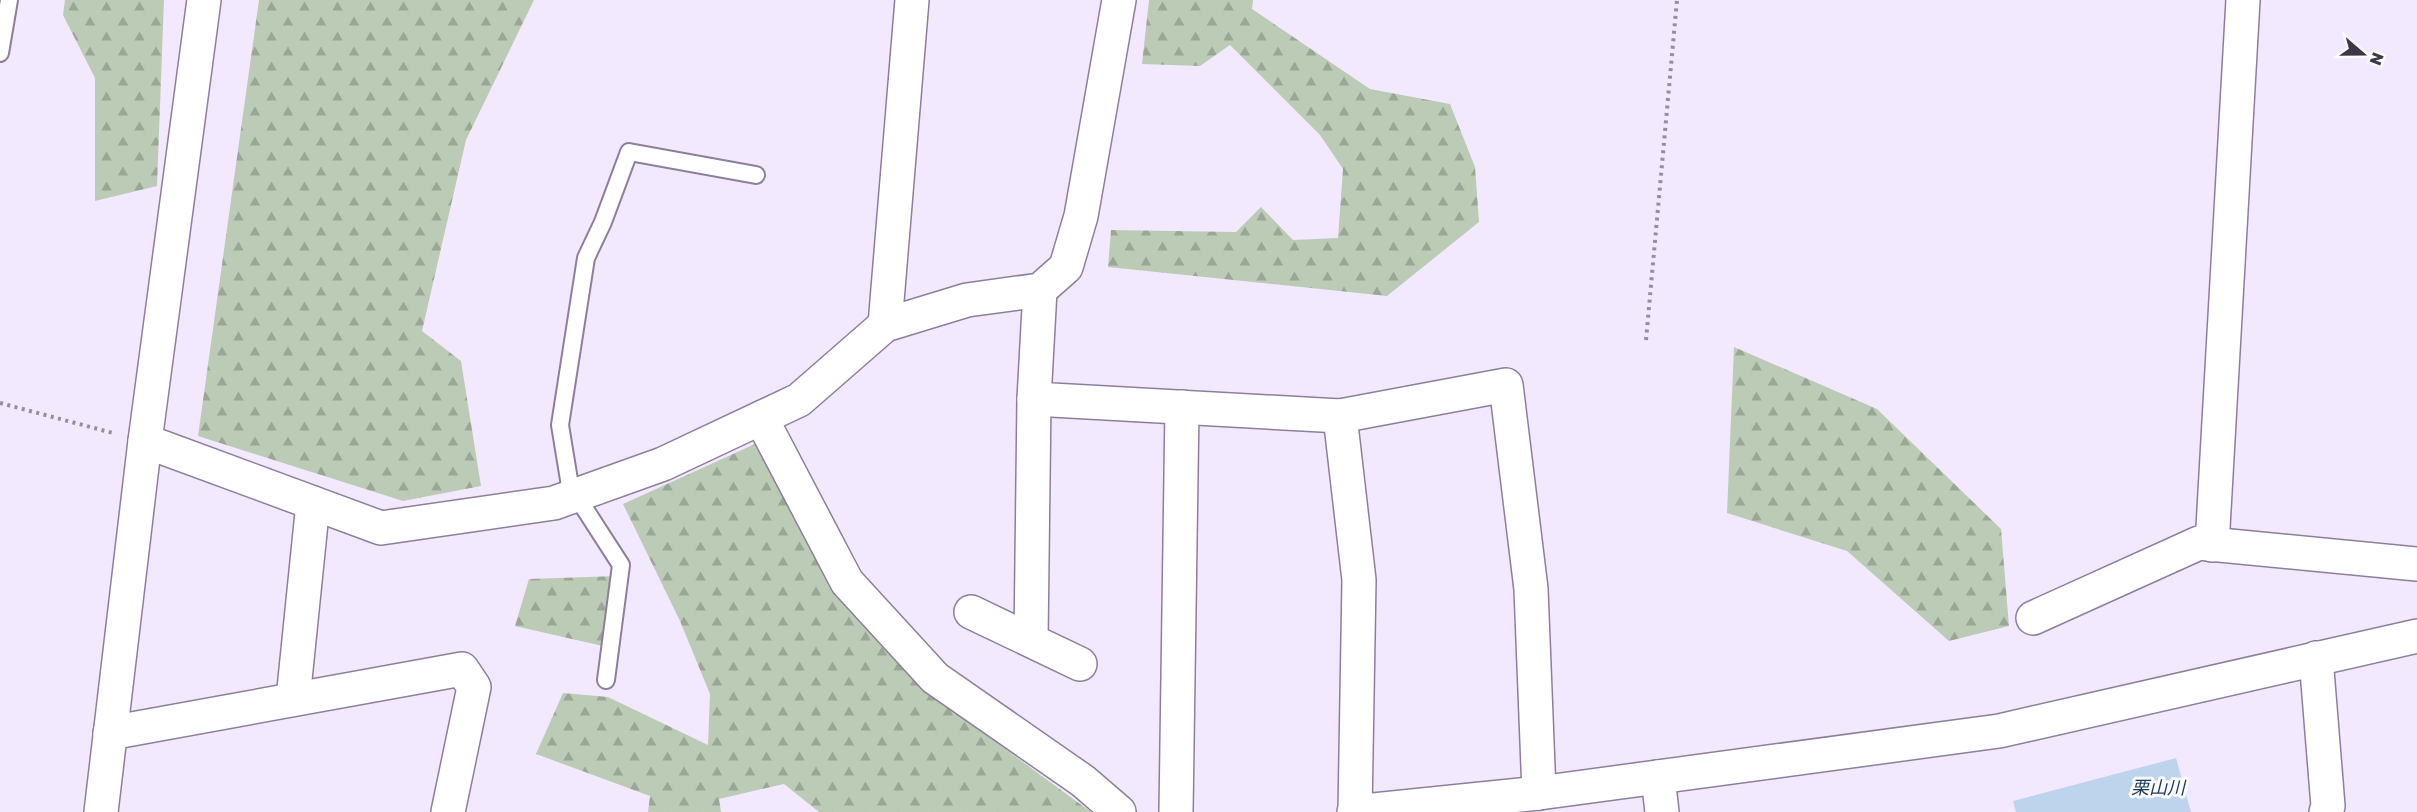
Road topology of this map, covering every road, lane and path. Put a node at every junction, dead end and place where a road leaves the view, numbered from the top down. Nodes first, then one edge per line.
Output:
1 (9, 0) edge
2 (204, 0) edge
3 (912, 0) edge
4 (1119, 0) edge
5 (1677, 0) edge
6 (2243, 0) edge
7 (0, 53) edge
8 (756, 175) dead end
9 (1040, 290) junction
10 (885, 325) junction
11 (1646, 340) dead end
12 (1035, 399) junction
13 (0, 403) edge
14 (1182, 407) junction
15 (1340, 416) junction
16 (761, 418) junction
17 (145, 441) junction
18 (576, 495) junction
19 (313, 503) junction
20 (2212, 545) junction
21 (2417, 564) edge
22 (971, 612) dead end
23 (2033, 618) dead end
24 (2417, 636) edge
25 (1031, 640) junction
26 (2316, 658) junction
27 (1080, 664) dead end
28 (606, 680) dead end
29 (293, 699) junction
30 (111, 733) junction
31 (1658, 777) junction
32 (1539, 793) junction
33 (101, 812) edge
34 (448, 812) edge
35 (1119, 812) edge
36 (1176, 812) edge
37 (1354, 812) edge
38 (1662, 812) edge
39 (2325, 812) edge

1 - 7 lane
2 - 17 street
3 - 10 street
4 - 9 street
5 - 11 path
6 - 20 street
8 - 18 lane
9 - 10 street
9 - 12 street
10 - 16 street
12 - 14 street
12 - 25 street
13 - 17 path
14 - 15 street
14 - 36 street
15 - 32 street
15 - 37 street
16 - 18 street
16 - 35 street
17 - 19 street
17 - 30 street
18 - 19 street
18 - 28 lane
19 - 29 street
20 - 21 street
20 - 23 street
22 - 25 street
24 - 26 street
25 - 27 street
26 - 31 street
26 - 39 street
29 - 30 street
29 - 34 street
30 - 33 street
31 - 32 street
31 - 38 street
32 - 37 street

